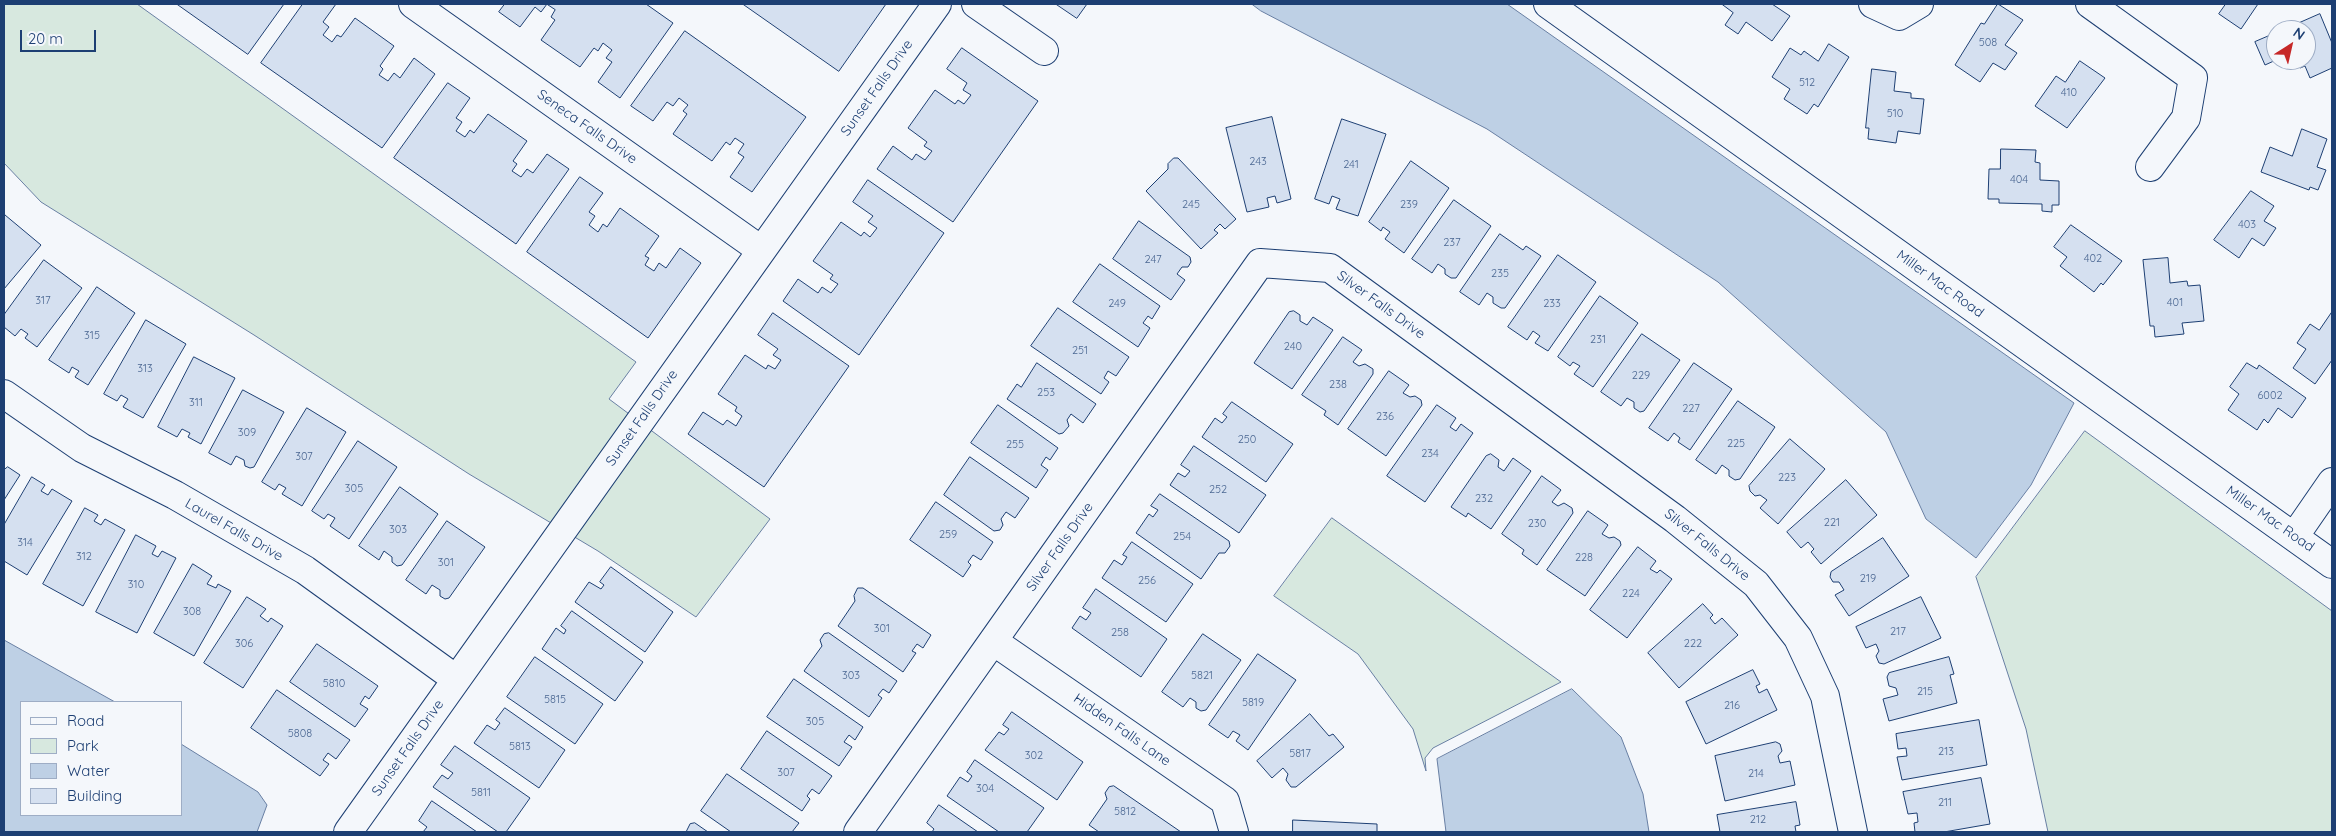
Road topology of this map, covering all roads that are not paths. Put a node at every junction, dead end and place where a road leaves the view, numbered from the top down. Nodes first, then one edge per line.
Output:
1 (413, 4) edge
2 (937, 4) edge
3 (976, 4) edge
4 (1548, 4) edge
5 (1873, 4) edge
6 (1919, 4) edge
7 (2090, 4) edge
8 (1044, 51) dead end
9 (2150, 167) dead end
10 (761, 250) junction
11 (4, 394) edge
12 (2332, 482) edge
13 (2294, 537) junction
14 (2332, 564) edge
15 (993, 641) junction
16 (456, 679) junction
17 (348, 832) edge
18 (858, 832) edge
19 (1234, 832) edge
20 (1853, 832) edge

1 - 10 street, Seneca Falls Drive
2 - 10 street, Sunset Falls Drive
3 - 8 street
4 - 13 street, Miller Mac Road
5 - 6 street
7 - 9 street
10 - 16 street, Sunset Falls Drive
11 - 16 street, Laurel Falls Drive
12 - 13 street
13 - 14 street, Miller Mac Road
15 - 18 street, Silver Falls Drive
15 - 19 street, Hidden Falls Lane
15 - 20 street, Silver Falls Drive
16 - 17 street, Sunset Falls Drive

